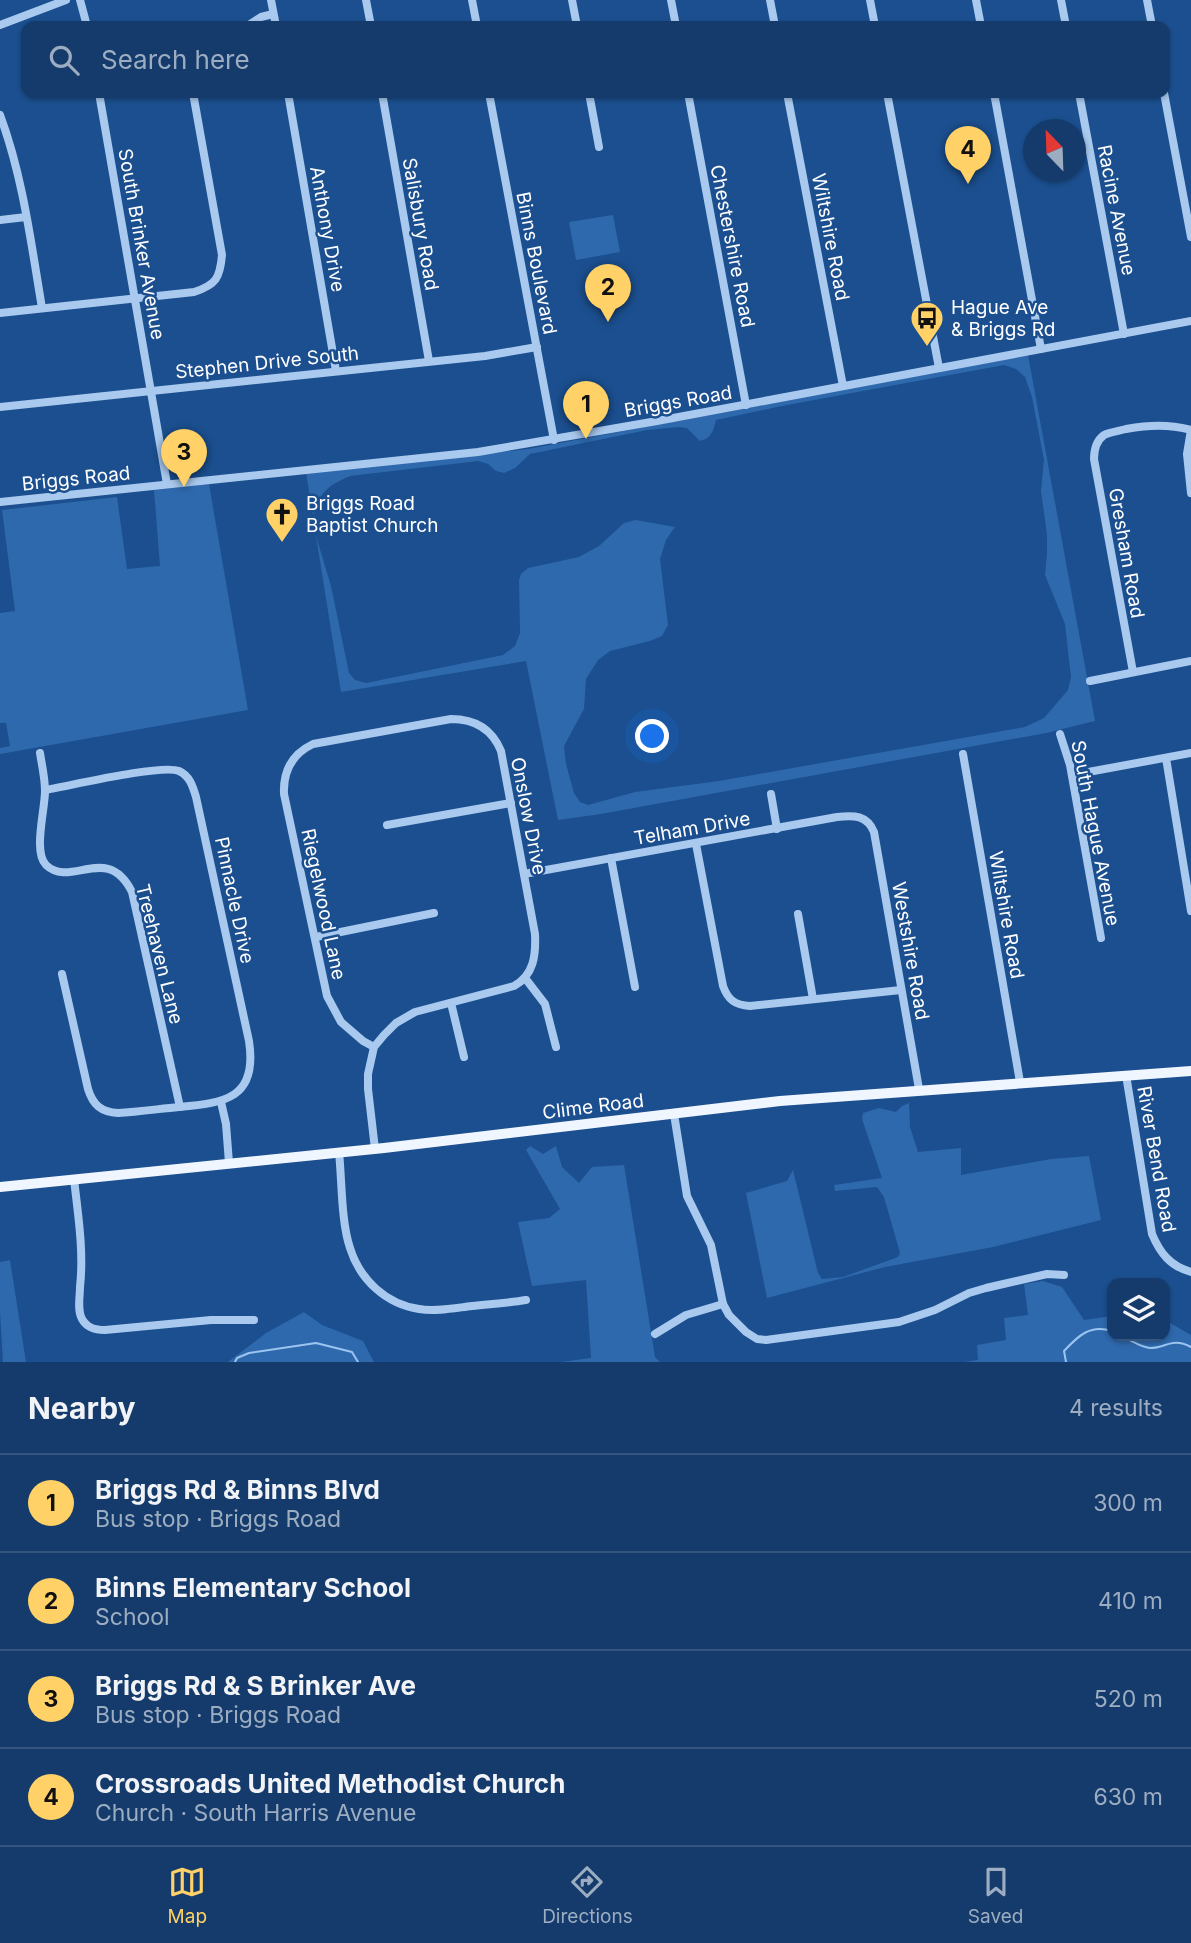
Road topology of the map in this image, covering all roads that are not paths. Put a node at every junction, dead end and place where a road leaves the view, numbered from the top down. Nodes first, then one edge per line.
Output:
1 (66, 0) edge
2 (80, 0) edge
3 (271, 0) edge
4 (366, 0) edge
5 (472, 0) edge
6 (572, 0) edge
7 (671, 0) edge
8 (770, 0) edge
9 (870, 0) edge
10 (976, 0) edge
11 (1061, 0) edge
12 (1147, 0) edge
13 (274, 14) junction
14 (86, 21) edge
15 (255, 21) edge
16 (275, 21) edge
17 (370, 21) edge
18 (476, 21) edge
19 (576, 21) edge
20 (675, 21) edge
21 (774, 21) edge
22 (874, 21) edge
23 (980, 21) edge
24 (1065, 21) edge
25 (1151, 21) edge
26 (0, 26) edge
27 (100, 98) edge
28 (194, 98) edge
29 (289, 98) edge
30 (383, 98) edge
31 (490, 98) edge
32 (590, 98) edge
33 (689, 98) edge
34 (788, 98) edge
35 (888, 98) edge
36 (994, 98) edge
37 (1080, 98) edge
38 (1165, 98) edge
39 (0, 115) edge
40 (599, 147) dead end
41 (26, 217) junction
42 (0, 220) edge
43 (1191, 237) edge
44 (135, 299) junction
45 (42, 308) junction
46 (0, 313) edge
47 (1191, 321) edge
48 (1124, 334) junction
49 (537, 346) junction
50 (1041, 349) junction
51 (429, 361) junction
52 (939, 368) junction
53 (336, 371) junction
54 (843, 386) junction
55 (151, 391) junction
56 (746, 405) junction
57 (0, 407) edge
58 (1191, 430) edge
59 (554, 440) junction
60 (167, 484) junction
61 (1191, 493) edge
62 (0, 502) edge
63 (1191, 660) edge
64 (1133, 672) junction
65 (1090, 681) dead end
66 (1060, 734) dead end
67 (299, 752) joint
68 (1191, 752) edge
69 (40, 753) dead end
70 (962, 754) dead end
71 (1166, 758) junction
72 (1072, 775) junction
73 (45, 790) junction
74 (771, 794) dead end
75 (511, 803) junction
76 (865, 820) joint
77 (387, 825) dead end
78 (777, 829) junction
79 (696, 844) junction
80 (611, 858) junction
81 (524, 874) junction
82 (1191, 911) edge
83 (433, 913) dead end
84 (798, 914) dead end
85 (316, 937) junction
86 (1101, 938) dead end
87 (62, 974) dead end
88 (525, 978) junction
89 (635, 987) dead end
90 (901, 990) junction
91 (813, 999) junction
92 (451, 1003) junction
93 (374, 1047) junction
94 (556, 1047) dead end
95 (464, 1057) dead end
96 (1191, 1071) edge
97 (1126, 1075) junction
98 (1020, 1082) junction
99 (919, 1089) junction
100 (221, 1102) junction
101 (180, 1107) junction
102 (674, 1114) junction
103 (375, 1149) junction
104 (339, 1152) junction
105 (229, 1163) junction
106 (74, 1179) junction
107 (0, 1187) edge
108 (1191, 1272) edge
109 (1064, 1275) dead end
110 (526, 1300) dead end
111 (723, 1304) junction
112 (254, 1320) dead end
113 (655, 1334) dead end

1 - 26 street
2 - 14 street
3 - 13 street
4 - 17 street
5 - 18 street
6 - 19 street
7 - 20 street
8 - 21 street
9 - 22 street
10 - 23 street
11 - 24 street
12 - 25 street
13 - 15 street
13 - 16 street
27 - 44 street, South Brinker Avenue
28 - 44 street
29 - 53 street, Anthony Drive
30 - 51 street, Salisbury Road
31 - 49 street, Binns Boulevard
32 - 40 street
33 - 56 street, Chestershire Road
34 - 54 street, Wiltshire Road
35 - 52 street
36 - 50 street
37 - 48 street, Racine Avenue
38 - 43 street
39 - 41 street
41 - 42 street
41 - 45 street
44 - 45 street
44 - 55 street, South Brinker Avenue
45 - 46 street
47 - 48 street, Briggs Road
48 - 50 street, Briggs Road
49 - 51 street, Stephen Drive South
49 - 59 street, Binns Boulevard
50 - 52 street, Briggs Road
51 - 53 street, Stephen Drive South
52 - 54 street, Briggs Road
53 - 55 street, Stephen Drive South
54 - 56 street, Briggs Road
55 - 57 street, Stephen Drive South
55 - 60 street, South Brinker Avenue
56 - 59 street, Briggs Road
58 - 61 street
58 - 64 street, Gresham Road
59 - 60 street, Briggs Road
60 - 62 street, Briggs Road
63 - 64 street
64 - 65 street
66 - 72 street, South Hague Avenue
67 - 75 street, Onslow Drive
67 - 85 street, Riegelwood Lane
68 - 71 street
69 - 73 street, Treehaven Lane
70 - 98 street, Wiltshire Road
71 - 72 street
71 - 82 street
72 - 86 street, South Hague Avenue
73 - 100 street, Pinnacle Drive
73 - 101 street, Treehaven Lane
74 - 78 street
75 - 77 street
75 - 81 street, Onslow Drive
76 - 78 street, Telham Drive
76 - 90 street, Westshire Road
78 - 79 street, Telham Drive
79 - 80 street, Telham Drive
79 - 91 street
80 - 81 street, Telham Drive
80 - 89 street
81 - 88 street, Onslow Drive
83 - 85 street
84 - 91 street
85 - 93 street, Riegelwood Lane
87 - 101 street
88 - 92 street
88 - 94 street
90 - 91 street
90 - 99 street, Westshire Road
92 - 93 street
92 - 95 street
93 - 103 street
96 - 97 main road, Clime Road
97 - 98 main road, Clime Road
97 - 108 street, River Bend Road
98 - 99 main road, Clime Road
99 - 102 main road, Clime Road
100 - 101 street
100 - 105 street
102 - 103 main road, Clime Road
102 - 111 street
103 - 104 main road, Clime Road
104 - 105 main road, Clime Road
104 - 110 street
105 - 106 main road, Clime Road
106 - 107 main road, Clime Road
106 - 112 street
109 - 111 street
111 - 113 street

